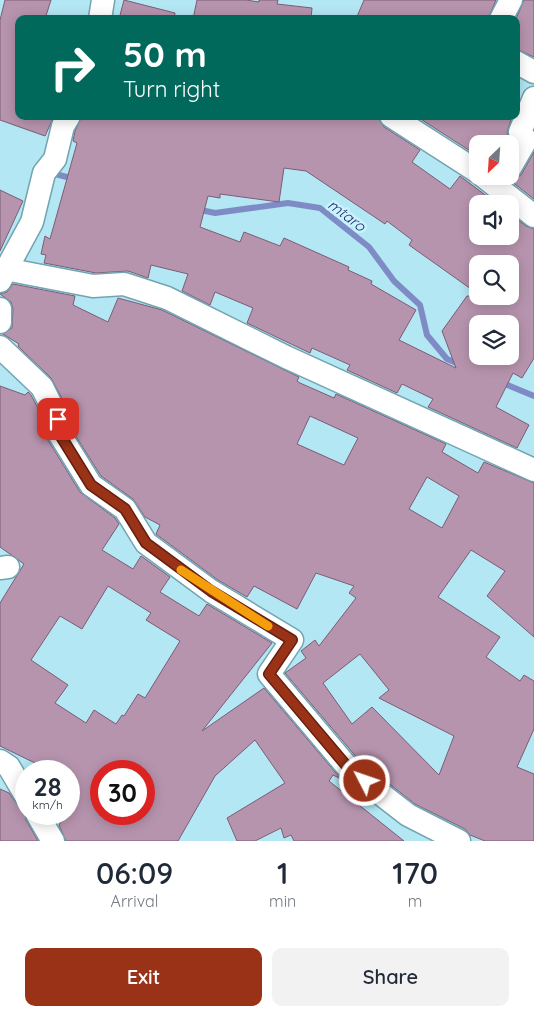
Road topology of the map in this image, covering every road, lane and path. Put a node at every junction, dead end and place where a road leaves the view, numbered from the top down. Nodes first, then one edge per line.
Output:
1 (102, 0) edge
2 (512, 0) edge
3 (100, 15) edge
4 (503, 15) edge
5 (520, 64) edge
6 (534, 72) edge
7 (534, 98) edge
8 (67, 120) edge
9 (397, 120) edge
10 (519, 152) edge
11 (469, 166) edge
12 (501, 185) edge
13 (534, 216) edge
14 (3, 275) edge
15 (0, 309) edge
16 (0, 322) edge
17 (0, 347) edge
18 (534, 470) edge
19 (0, 761) edge
20 (15, 777) edge
21 (44, 825) edge
22 (53, 841) edge
23 (459, 841) edge

1 - 3 street
2 - 4 street
5 - 6 street
7 - 10 street
8 - 14 street
9 - 11 street
12 - 13 street
14 - 18 street
15 - 16 street
17 - 23 street
19 - 20 street
21 - 22 street

